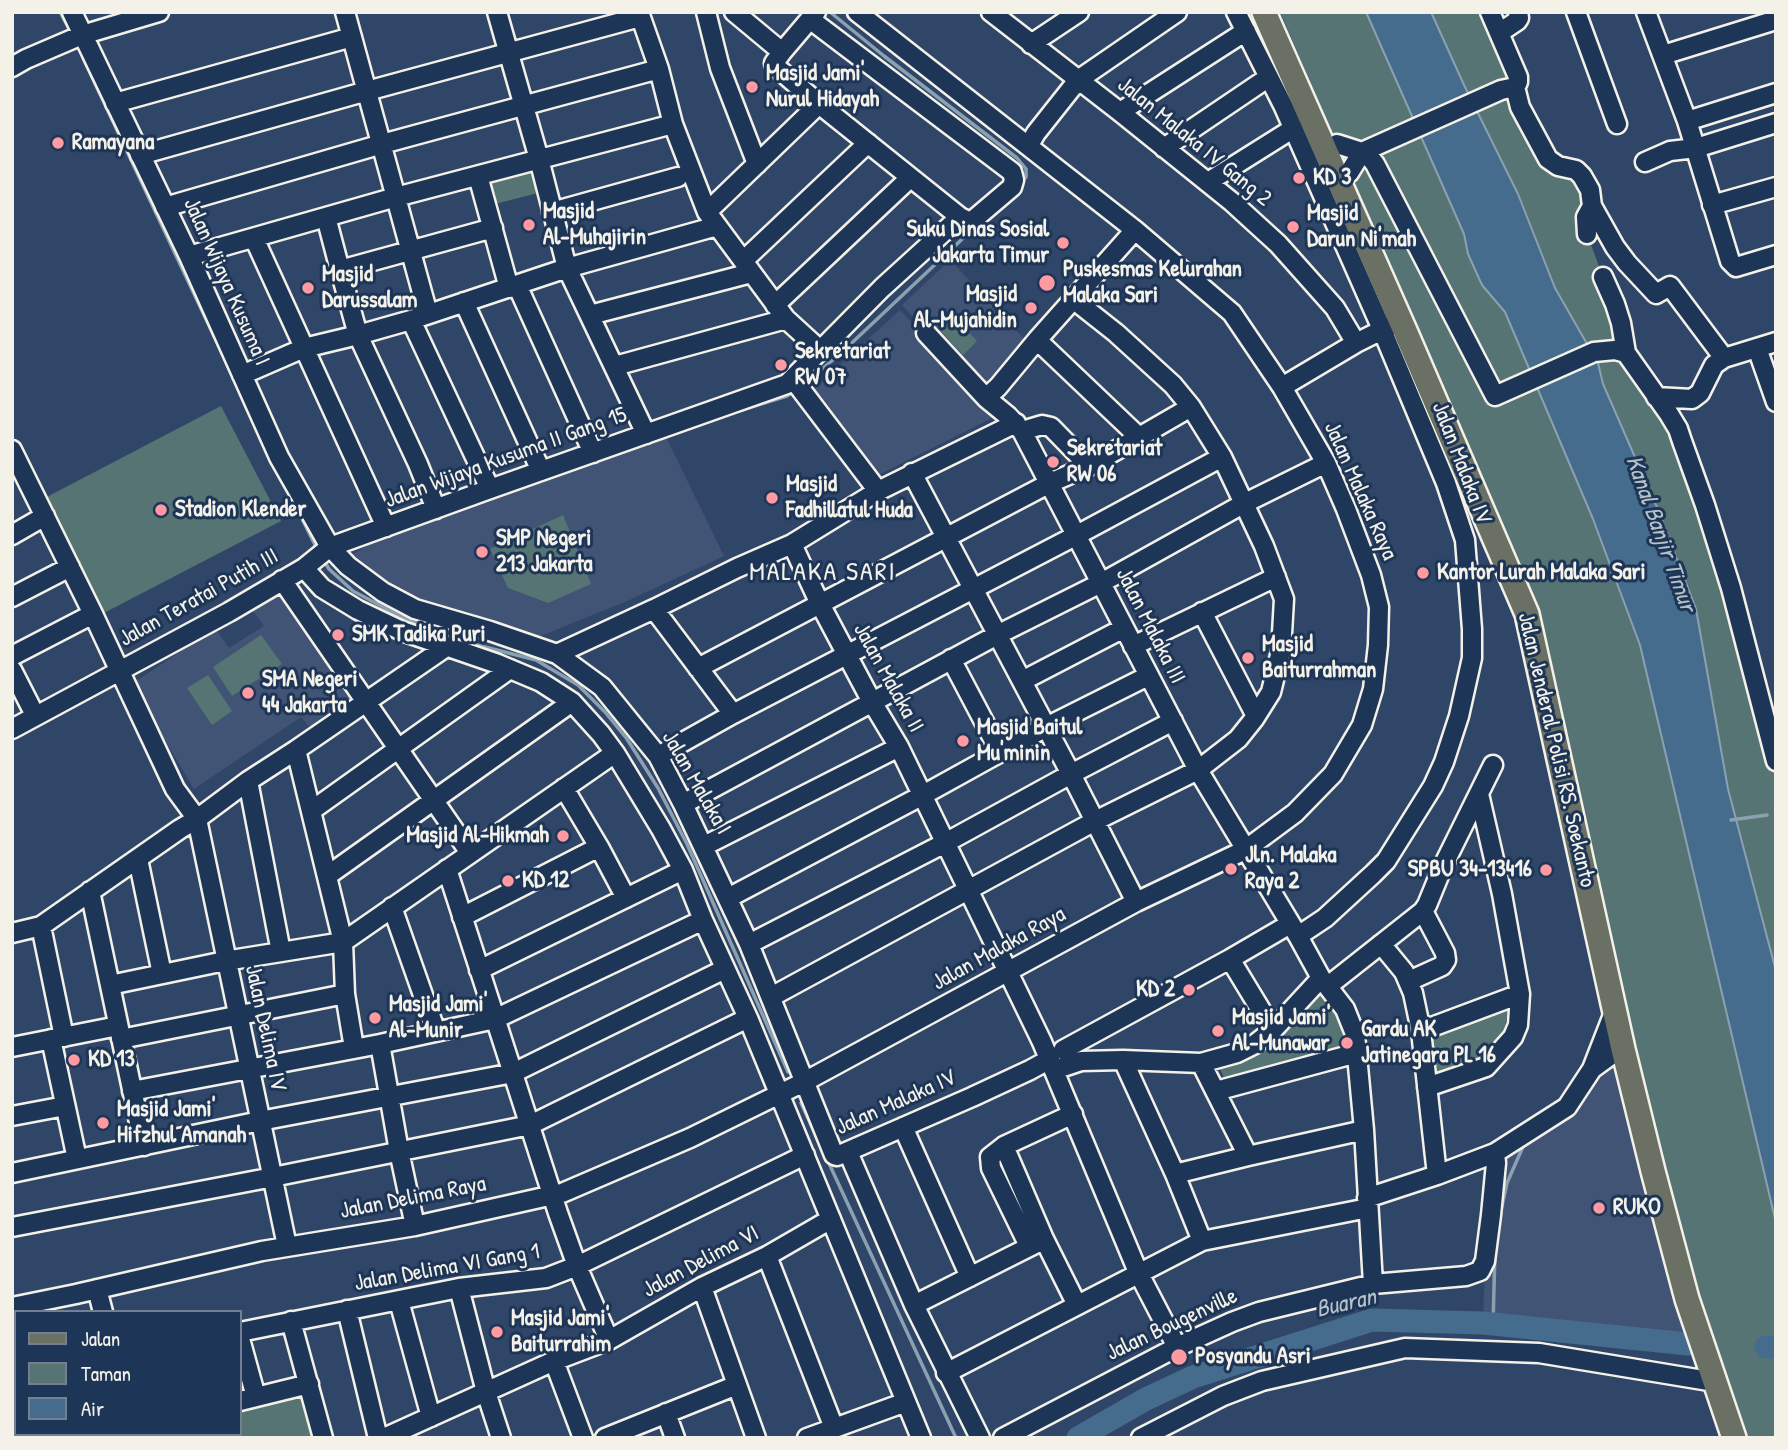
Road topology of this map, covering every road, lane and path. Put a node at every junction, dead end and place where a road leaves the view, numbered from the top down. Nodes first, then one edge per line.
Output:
1 (72, 12) edge
2 (159, 12) edge
3 (345, 12) edge
4 (497, 12) edge
5 (706, 12) edge
6 (734, 12) edge
7 (857, 12) edge
8 (991, 12) edge
9 (1079, 12) edge
10 (1177, 12) edge
11 (1236, 12) edge
12 (1264, 12) edge
13 (1280, 12) edge
14 (1490, 12) edge
15 (1518, 12) edge
16 (1576, 12) edge
17 (1646, 12) edge
18 (639, 15) edge
19 (813, 16) edge
20 (1776, 20) edge
21 (1246, 32) junction
22 (1499, 33) junction
23 (82, 35) junction
24 (352, 37) junction
25 (1031, 44) junction
26 (509, 52) junction
27 (782, 52) junction
28 (1663, 55) junction
29 (12, 67) edge
30 (659, 69) junction
31 (1269, 77) junction
32 (1078, 80) junction
33 (1508, 88) junction
34 (367, 91) junction
35 (1776, 93) edge
36 (115, 103) junction
37 (819, 104) junction
38 (524, 106) junction
39 (1121, 112) junction
40 (1687, 121) junction
41 (1776, 123) edge
42 (673, 124) junction
43 (1617, 124) dead end
44 (1294, 128) junction
45 (868, 143) junction
46 (382, 144) junction
47 (1337, 144) junction
48 (1029, 145) junction
49 (1164, 148) junction
50 (1696, 148) junction
51 (1365, 151) junction
52 (140, 155) junction
53 (539, 159) junction
54 (1644, 162) dead end
55 (757, 164) junction
56 (1349, 173) junction
57 (686, 174) junction
58 (478, 176) junction
59 (910, 178) junction
60 (1208, 182) junction
61 (1776, 187) edge
62 (396, 197) junction
63 (1712, 205) junction
64 (1592, 206) junction
65 (166, 207) junction
66 (552, 212) junction
67 (326, 217) junction
68 (712, 219) junction
69 (966, 219) junction
70 (493, 228) junction
71 (1135, 230) junction
72 (1587, 234) dead end
73 (254, 238) junction
74 (411, 251) junction
75 (1776, 255) edge
76 (189, 256) junction
77 (747, 267) junction
78 (567, 268) junction
79 (340, 271) junction
80 (1603, 277) dead end
81 (513, 287) junction
82 (1073, 299) junction
83 (464, 302) junction
84 (780, 312) junction
85 (428, 314) junction
86 (590, 315) junction
87 (411, 320) junction
88 (1391, 325) junction
89 (926, 333) dead end
90 (358, 335) junction
91 (1037, 340) junction
92 (1356, 342) junction
93 (1776, 342) edge
94 (304, 348) junction
95 (1756, 348) junction
96 (821, 351) junction
97 (1626, 353) junction
98 (1724, 358) junction
99 (615, 366) junction
100 (242, 375) junction
101 (797, 383) junction
102 (1282, 387) junction
103 (1656, 397) junction
104 (986, 398) junction
105 (1776, 402) edge
106 (1191, 407) junction
107 (1019, 427) junction
108 (646, 434) junction
109 (1139, 437) junction
110 (12, 450) edge
111 (593, 453) junction
112 (1222, 457) junction
113 (1326, 463) junction
114 (1089, 466) junction
115 (541, 471) junction
116 (912, 473) junction
117 (1050, 484) junction
118 (490, 489) junction
119 (878, 491) junction
120 (1243, 504) junction
121 (436, 509) junction
122 (45, 516) junction
123 (386, 527) junction
124 (12, 535) edge
125 (1077, 535) junction
126 (946, 537) junction
127 (792, 544) junction
128 (326, 558) junction
129 (70, 567) junction
130 (1276, 577) junction
131 (282, 580) junction
132 (1101, 583) junction
133 (974, 588) junction
134 (12, 597) edge
135 (820, 604) junction
136 (654, 609) junction
137 (1202, 612) junction
138 (93, 614) junction
139 (1124, 628) junction
140 (997, 635) junction
141 (1133, 646) junction
142 (446, 647) junction
143 (502, 652) junction
144 (557, 654) junction
145 (847, 655) junction
146 (12, 656) edge
147 (951, 659) junction
148 (698, 668) junction
149 (12, 670) edge
150 (120, 670) junction
151 (1148, 676) junction
152 (1022, 681) junction
153 (366, 702) junction
154 (572, 702) junction
155 (872, 702) junction
156 (35, 715) junction
157 (733, 715) junction
158 (1256, 716) junction
159 (1172, 721) junction
160 (1046, 727) junction
161 (12, 729) edge
162 (899, 747) junction
163 (399, 749) junction
164 (296, 750) junction
165 (1000, 752) junction
166 (615, 753) junction
167 (658, 756) junction
168 (1776, 761) edge
169 (1493, 765) dead end
170 (1198, 770) junction
171 (1071, 774) junction
172 (247, 781) junction
173 (564, 788) junction
174 (1479, 794) junction
175 (923, 795) junction
176 (433, 800) junction
177 (683, 804) junction
178 (311, 811) junction
179 (197, 819) junction
180 (1095, 821) junction
181 (945, 843) junction
182 (704, 846) junction
183 (599, 847) junction
184 (1245, 850) junction
185 (470, 853) junction
186 (138, 859) junction
187 (447, 869) junction
188 (683, 870) junction
189 (327, 876) junction
190 (90, 891) junction
191 (968, 891) junction
192 (626, 898) junction
193 (728, 898) junction
194 (1136, 902) junction
195 (392, 907) junction
196 (1423, 911) junction
197 (462, 917) junction
198 (703, 920) junction
199 (41, 926) junction
200 (1294, 930) junction
201 (12, 933) edge
202 (343, 942) junction
203 (749, 944) junction
204 (1381, 944) junction
205 (281, 951) junction
206 (1230, 959) junction
207 (226, 961) junction
208 (726, 969) junction
209 (479, 970) junction
210 (1008, 972) junction
211 (162, 974) junction
212 (1409, 981) junction
213 (1325, 982) junction
214 (110, 985) junction
215 (345, 994) junction
216 (1520, 995) junction
217 (771, 997) junction
218 (237, 1015) junction
219 (748, 1018) junction
220 (495, 1019) junction
221 (1617, 1020) junction
222 (1272, 1030) junction
223 (1421, 1031) junction
224 (120, 1032) junction
225 (436, 1032) junction
226 (58, 1038) junction
227 (380, 1044) junction
228 (12, 1047) edge
229 (355, 1048) junction
230 (1618, 1051) junction
231 (1357, 1054) junction
232 (1055, 1060) junction
233 (1123, 1060) junction
234 (1200, 1063) junction
235 (249, 1068) junction
236 (1592, 1069) junction
237 (513, 1073) junction
238 (804, 1082) junction
239 (1427, 1087) junction
240 (132, 1091) junction
241 (1216, 1091) junction
242 (779, 1093) junction
243 (390, 1097) junction
244 (65, 1105) junction
245 (1073, 1114) junction
246 (12, 1116) edge
247 (260, 1121) junction
248 (530, 1125) junction
249 (903, 1127) junction
250 (1364, 1130) junction
251 (144, 1146) junction
252 (399, 1151) junction
253 (848, 1152) junction
254 (1495, 1153) junction
255 (805, 1155) junction
256 (1248, 1156) junction
257 (77, 1159) junction
258 (12, 1173) edge
259 (1175, 1174) junction
260 (1437, 1175) junction
261 (273, 1177) junction
262 (553, 1196) junction
263 (1368, 1203) junction
264 (831, 1219) junction
265 (415, 1226) junction
266 (12, 1227) edge
267 (1202, 1241) junction
268 (1037, 1242) junction
269 (287, 1246) junction
270 (767, 1255) junction
271 (577, 1266) junction
272 (1138, 1272) junction
273 (970, 1277) junction
274 (1373, 1283) junction
275 (702, 1287) junction
276 (459, 1288) junction
277 (97, 1289) junction
278 (399, 1301) junction
279 (1694, 1303) junction
280 (914, 1305) junction
281 (1077, 1305) junction
282 (12, 1307) edge
283 (102, 1310) edge
284 (348, 1310) junction
285 (291, 1321) junction
286 (242, 1332) edge
287 (609, 1340) junction
288 (1177, 1347) junction
289 (242, 1354) edge
290 (554, 1361) junction
291 (946, 1373) junction
292 (1715, 1373) junction
293 (309, 1384) junction
294 (737, 1385) junction
295 (486, 1392) junction
296 (248, 1399) edge
297 (906, 1402) junction
298 (666, 1413) junction
299 (431, 1417) junction
300 (834, 1428) junction
301 (323, 1438) edge
302 (378, 1438) edge
303 (384, 1438) edge
304 (501, 1438) edge
305 (583, 1438) edge
306 (605, 1438) edge
307 (675, 1438) edge
308 (756, 1438) edge
309 (807, 1438) edge
310 (921, 1438) edge
311 (980, 1438) edge
312 (1003, 1438) edge
313 (1141, 1438) edge
314 (1734, 1438) edge
315 (1745, 1438) edge

1 - 23 street, Jalan Wijaya Kusuma I
2 - 23 street
3 - 24 street
4 - 26 street, Jalan Wijaya Kusuma II Gang 15
5 - 55 street
6 - 27 street
7 - 48 street, Jalan Malaka Raya
8 - 25 street, Jalan Malaka IV Gang 2
9 - 25 street
10 - 32 street
11 - 21 street, Jalan Malaka IV
12 - 88 main road, Jalan Jenderal Polisi RS. Soekanto
13 - 47 main road, Jalan Jenderal Polisi RS. Soekanto
14 - 22 street
15 - 22 street
16 - 43 street
17 - 28 street
18 - 26 street
18 - 30 street
19 - 27 street
19 - 69 street
20 - 28 street
21 - 31 street, Jalan Malaka IV
21 - 39 street
22 - 33 street
23 - 29 street
23 - 36 street, Jalan Wijaya Kusuma I
24 - 34 street
24 - 36 street
25 - 32 street, Jalan Malaka IV Gang 2
26 - 34 street
26 - 38 street, Jalan Wijaya Kusuma II Gang 15
27 - 37 street
28 - 40 street
30 - 38 street
30 - 42 street
31 - 44 street, Jalan Malaka IV
31 - 49 street
32 - 39 street, Jalan Malaka IV Gang 2
32 - 48 street
33 - 51 street
33 - 64 street
34 - 46 street
34 - 52 street
35 - 40 street
36 - 52 street, Jalan Wijaya Kusuma I
37 - 45 street
37 - 55 street
38 - 46 street
38 - 53 street, Jalan Wijaya Kusuma II Gang 15
39 - 49 street, Jalan Malaka IV Gang 2
40 - 50 street
41 - 50 street
42 - 53 street
42 - 57 street
44 - 60 street
44 - 88 street, Jalan Malaka IV
45 - 59 street
45 - 77 street
46 - 62 street
46 - 65 street
47 - 51 street
47 - 56 main road, Jalan Jenderal Polisi RS. Soekanto
48 - 71 street, Jalan Malaka Raya
49 - 60 street, Jalan Malaka IV Gang 2
50 - 54 street
50 - 63 street
51 - 56 street
51 - 97 street
52 - 65 street, Jalan Wijaya Kusuma I
53 - 58 street
53 - 66 street, Jalan Wijaya Kusuma II Gang 15
55 - 68 street
56 - 221 main road, Jalan Jenderal Polisi RS. Soekanto
57 - 66 street
57 - 68 street
58 - 62 street
58 - 70 street
59 - 69 street
59 - 84 street
60 - 92 street, Jalan Malaka IV Gang 2
61 - 63 street
62 - 67 street
62 - 74 street
63 - 75 street
64 - 72 street
64 - 98 street
65 - 76 street, Jalan Wijaya Kusuma I
66 - 78 street, Jalan Wijaya Kusuma II Gang 15
67 - 73 street
67 - 79 street
68 - 77 street
68 - 78 street
69 - 96 street
70 - 74 street
70 - 81 street
71 - 82 street
71 - 102 street, Jalan Malaka Raya
73 - 76 street
73 - 94 street
74 - 79 street
74 - 85 street
76 - 100 street, Jalan Wijaya Kusuma I
77 - 84 street
77 - 86 street
78 - 81 street
78 - 86 street, Jalan Wijaya Kusuma II Gang 15
79 - 90 street
80 - 97 street
81 - 83 street
81 - 111 street
82 - 91 street
82 - 106 street
83 - 85 street
83 - 115 street
84 - 96 street
84 - 99 street
85 - 87 street
86 - 99 street, Jalan Wijaya Kusuma II Gang 15
87 - 90 street
87 - 118 street
88 - 92 street
88 - 200 street, Jalan Malaka IV
88 - 221 main road, Jalan Jenderal Polisi RS. Soekanto
89 - 104 street, Jalan Malaka III
90 - 94 street
90 - 121 street
91 - 104 street
91 - 109 street
92 - 102 street
93 - 95 street
94 - 100 street
94 - 123 street
95 - 98 street
95 - 105 street
96 - 101 street
97 - 103 street
98 - 103 street
99 - 108 street, Jalan Wijaya Kusuma II Gang 15
100 - 128 street, Jalan Wijaya Kusuma I
101 - 108 street
101 - 119 street
102 - 113 street, Jalan Malaka Raya
103 - 168 street
104 - 107 street, Jalan Malaka III
106 - 109 street
106 - 112 street
107 - 114 street
107 - 116 street
107 - 117 street, Jalan Malaka III
108 - 111 street, Jalan Wijaya Kusuma II Gang 15
109 - 114 street
110 - 122 street, Jalan Teratai Putih III
111 - 115 street, Jalan Wijaya Kusuma II Gang 15
112 - 120 street
112 - 125 street
113 - 120 street
113 - 184 street, Jalan Malaka Raya
114 - 117 street
115 - 118 street, Jalan Wijaya Kusuma II Gang 15
116 - 119 street
116 - 126 street
117 - 125 street, Jalan Malaka III
117 - 126 street
118 - 121 street, Jalan Wijaya Kusuma II Gang 15
119 - 127 street
120 - 130 street
120 - 132 street
121 - 123 street, Jalan Wijaya Kusuma II Gang 15
122 - 124 street
122 - 129 street, Jalan Teratai Putih III
123 - 128 street, Jalan Wijaya Kusuma II Gang 15
125 - 132 street, Jalan Malaka III
125 - 133 street
126 - 133 street
126 - 135 street
127 - 135 street, Jalan Malaka II
127 - 136 street
128 - 131 street, Jalan Teratai Putih III
128 - 142 street
128 - 143 street, Jalan Malaka I
129 - 134 street
129 - 138 street, Jalan Teratai Putih III
130 - 137 street
130 - 158 street
131 - 150 street, Jalan Teratai Putih III
131 - 153 street
132 - 139 street, Jalan Malaka III
132 - 140 street
133 - 140 street
133 - 145 street
135 - 145 street, Jalan Malaka II
135 - 148 street
136 - 144 street
136 - 148 street
137 - 141 street
137 - 158 street
138 - 146 street
138 - 150 street, Jalan Teratai Putih III
139 - 141 street, Jalan Malaka III
139 - 152 street
140 - 147 street
140 - 152 street
141 - 151 street, Jalan Malaka III
142 - 143 street
142 - 153 street
143 - 144 street, Jalan Malaka I
143 - 154 street
143 - 163 street
144 - 167 street, Jalan Malaka I
145 - 155 street, Jalan Malaka II
145 - 157 street
147 - 155 street
147 - 165 street
148 - 157 street
149 - 156 street
150 - 156 street
150 - 179 street
151 - 159 street, Jalan Malaka III
151 - 160 street
152 - 160 street
153 - 163 street
153 - 164 street
154 - 166 street
154 - 176 street
155 - 162 street, Jalan Malaka II
155 - 177 street
156 - 161 street
157 - 167 street
158 - 170 street
159 - 170 street, Jalan Malaka III
159 - 171 street
160 - 165 street
160 - 171 street
162 - 175 street, Jalan Malaka II
162 - 182 street
163 - 176 street
163 - 178 street
164 - 172 street
164 - 178 street
165 - 175 street
166 - 173 street
166 - 188 street
167 - 177 street, Jalan Malaka I
169 - 174 street
170 - 180 street
170 - 184 street, Jalan Malaka III
171 - 180 street
171 - 181 street
172 - 179 street
172 - 205 street
173 - 183 street
173 - 185 street
174 - 196 street
174 - 216 street
175 - 181 street, Jalan Malaka II
175 - 193 street
176 - 185 street
176 - 189 street
177 - 182 street, Jalan Malaka I
178 - 189 street
179 - 186 street
179 - 207 street, Jalan Delima IV
180 - 191 street
180 - 194 street
181 - 191 street, Jalan Malaka II
181 - 203 street
182 - 193 street, Jalan Malaka I
183 - 192 street
183 - 197 street
184 - 194 street, Jalan Malaka Raya
184 - 200 street
185 - 187 street
186 - 190 street
186 - 211 street
187 - 195 street
187 - 197 street
188 - 192 street
188 - 198 street
189 - 202 street
190 - 199 street
190 - 214 street
191 - 210 street, Jalan Malaka II
191 - 217 street
192 - 209 street
193 - 203 street, Jalan Malaka I
194 - 210 street, Jalan Malaka Raya
195 - 202 street
195 - 225 street
196 - 204 street, Jalan Malaka IV
196 - 212 street
197 - 209 street
198 - 208 street
198 - 220 street
199 - 201 street
199 - 226 street
200 - 206 street, Jalan Malaka IV
200 - 213 street
202 - 205 street
202 - 215 street
203 - 217 street, Jalan Malaka I
204 - 212 street
204 - 213 street, Jalan Malaka IV
205 - 207 street
206 - 222 street
206 - 232 street, Jalan Malaka IV
207 - 211 street
207 - 218 street, Jalan Delima IV
208 - 219 street
208 - 237 street
209 - 220 street
210 - 232 street, Jalan Malaka II
210 - 238 street, Jalan Malaka Raya
211 - 214 street
212 - 223 street
213 - 222 street, Jalan Malaka IV
213 - 231 street
214 - 224 street
215 - 218 street
215 - 229 street
216 - 223 street
216 - 239 street
217 - 238 street, Jalan Malaka I
218 - 224 street
218 - 235 street, Jalan Delima IV
219 - 242 street
219 - 248 street
220 - 225 street
220 - 237 street
221 - 230 main road, Jalan Jenderal Polisi RS. Soekanto
221 - 236 street
221 - 279 main road, Jalan Jenderal Polisi RS. Soekanto
222 - 234 street, Jalan Malaka IV
223 - 239 street
224 - 226 street
224 - 240 street
225 - 227 street
226 - 228 street
226 - 244 street
227 - 229 street
227 - 243 street
229 - 235 street
230 - 236 street
230 - 279 main road, Jalan Jenderal Polisi RS. Soekanto
231 - 241 street
231 - 250 street
232 - 233 street, Jalan Malaka IV
232 - 245 street, Jalan Malaka II
232 - 249 street, Jalan Malaka IV
233 - 234 street, Jalan Malaka IV
233 - 259 street
234 - 241 street
235 - 240 street
235 - 247 street, Jalan Delima IV
236 - 254 street
237 - 243 street
237 - 248 street
238 - 242 street, Jalan Delima Raya
238 - 253 street, Jalan Malaka IV
239 - 260 street
240 - 251 street
241 - 256 street
242 - 255 street
242 - 262 street, Jalan Delima Raya
243 - 247 street
243 - 252 street
244 - 246 street
244 - 257 street
245 - 268 street
245 - 272 street, Jalan Malaka II
247 - 251 street
247 - 261 street, Jalan Delima IV
248 - 252 street
248 - 262 street
249 - 253 street, Jalan Malaka IV
249 - 273 street
250 - 256 street
250 - 263 street
251 - 257 street
252 - 261 street
252 - 265 street
253 - 280 street
254 - 260 street
254 - 274 street, Jalan Bougenville
255 - 264 street
255 - 271 street, Jalan Delima VI Gang 1
256 - 259 street
257 - 258 street
259 - 267 street
260 - 263 street
261 - 266 street
261 - 269 street, Jalan Delima IV
262 - 265 street, Jalan Delima Raya
262 - 271 street
263 - 267 street
263 - 274 street
264 - 270 street, Jalan Delima VI
264 - 297 street
265 - 269 street, Jalan Delima Raya
267 - 272 street
268 - 273 street
268 - 281 street
269 - 277 street, Jalan Delima Raya
270 - 275 street, Jalan Delima VI
270 - 300 street
271 - 276 street, Jalan Delima VI Gang 1
271 - 287 street
272 - 281 street
272 - 288 street, Jalan Malaka II
273 - 280 street
274 - 288 street, Jalan Bougenville
275 - 287 street, Jalan Delima VI
275 - 294 street
276 - 278 street, Jalan Delima VI Gang 1
276 - 295 street
277 - 282 street, Jalan Delima Raya
277 - 283 street
278 - 284 street, Jalan Delima VI Gang 1
278 - 299 street
279 - 292 main road, Jalan Jenderal Polisi RS. Soekanto
280 - 291 street
281 - 291 street
284 - 285 street, Jalan Delima VI Gang 1
284 - 302 street
285 - 286 street, Jalan Delima VI Gang 1
285 - 293 street
287 - 290 street, Jalan Delima VI
288 - 312 street, Jalan Bougenville
289 - 296 street
290 - 295 street, Jalan Delima VI
290 - 305 street
291 - 311 street
292 - 313 street
292 - 314 main road, Jalan Jenderal Polisi RS. Soekanto
292 - 315 main road, Jalan Jenderal Polisi RS. Soekanto
293 - 296 street
293 - 301 street
294 - 298 street
294 - 308 street
295 - 299 street, Jalan Delima VI
295 - 304 street
297 - 300 street
297 - 310 street
298 - 306 street
298 - 307 street
299 - 303 street, Jalan Delima VI
300 - 309 street

